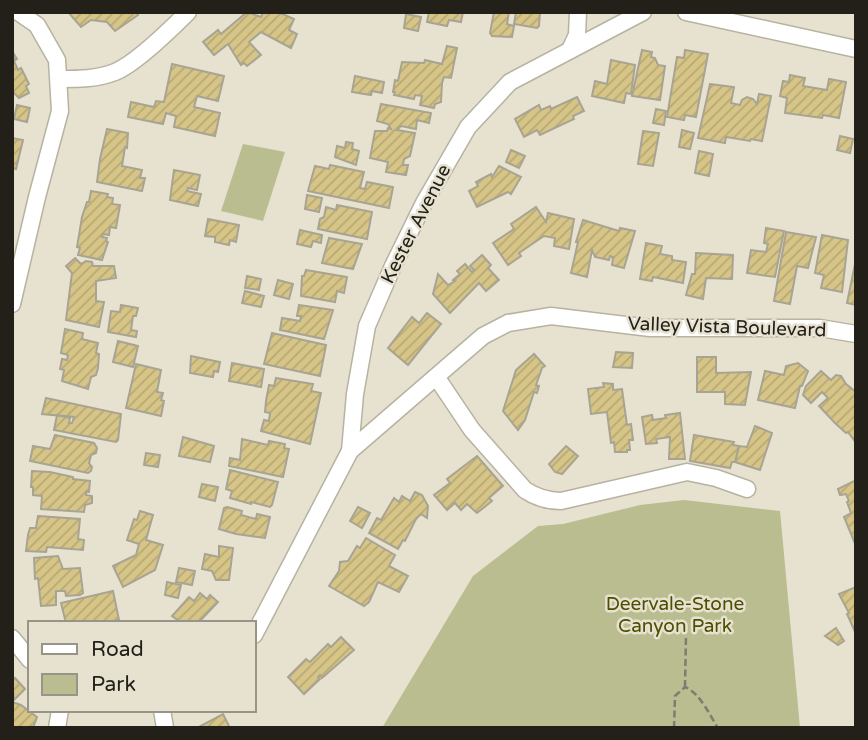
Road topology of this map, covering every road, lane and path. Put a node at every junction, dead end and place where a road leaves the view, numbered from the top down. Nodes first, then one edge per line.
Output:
1 (18, 12) edge
2 (188, 12) edge
3 (578, 12) edge
4 (643, 12) edge
5 (686, 12) edge
6 (736, 12) edge
7 (750, 26) junction
8 (856, 49) edge
9 (570, 50) junction
10 (60, 79) junction
11 (12, 304) edge
12 (856, 334) edge
13 (437, 378) junction
14 (350, 451) junction
15 (747, 489) dead end
16 (256, 631) edge
17 (686, 636) dead end
18 (12, 638) edge
19 (28, 658) edge
20 (685, 687) junction
21 (674, 728) edge
22 (718, 728) edge

1 - 10 street
2 - 10 street
3 - 9 street
4 - 9 street, Kester Avenue
5 - 7 street
6 - 7 street
7 - 8 street
9 - 14 street, Kester Avenue
10 - 11 street
12 - 13 street, Valley Vista Boulevard
13 - 14 street, Valley Vista Boulevard
13 - 15 street
14 - 16 street, Valley Vista Boulevard
17 - 20 path
18 - 19 street
20 - 21 path
20 - 22 path

